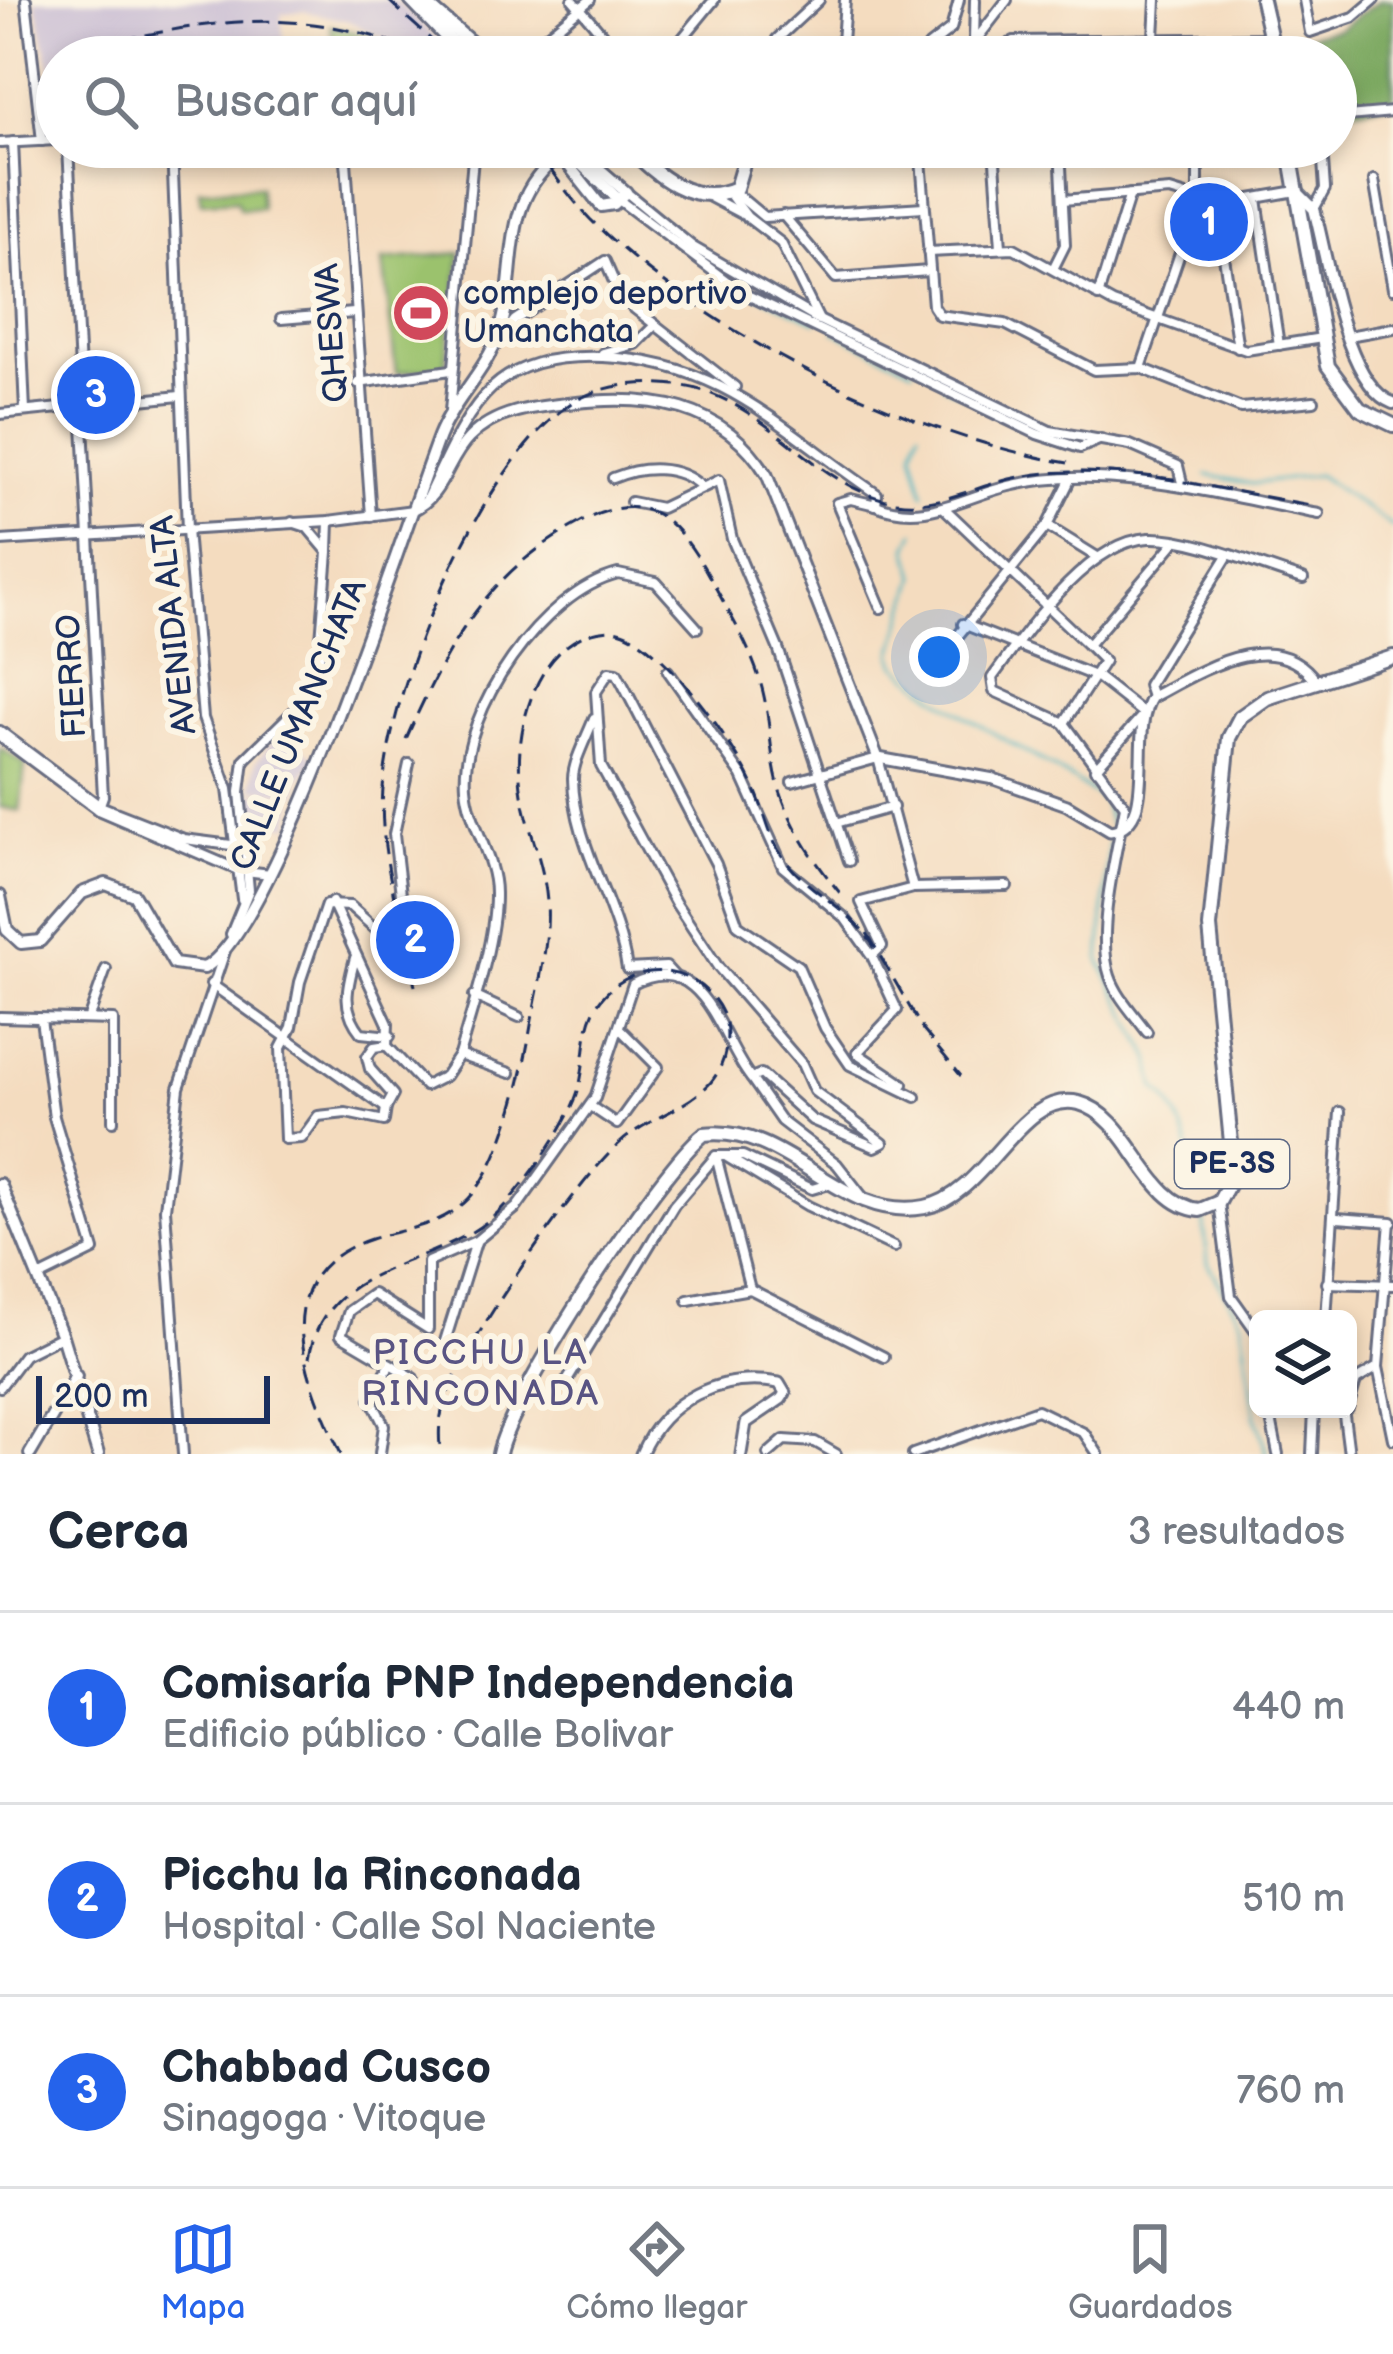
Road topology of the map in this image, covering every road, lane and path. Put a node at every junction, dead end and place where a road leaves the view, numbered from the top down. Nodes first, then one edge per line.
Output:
1 (26, 0) edge
2 (572, 0) edge
3 (590, 0) edge
4 (714, 0) edge
5 (819, 0) edge
6 (845, 0) edge
7 (959, 0) edge
8 (975, 0) edge
9 (1007, 0) edge
10 (1156, 0) edge
11 (1262, 0) edge
12 (1304, 0) edge
13 (1374, 0) edge
14 (412, 1) edge
15 (1363, 5) edge
16 (580, 9) junction
17 (446, 36) edge
18 (459, 36) edge
19 (546, 36) edge
20 (604, 36) edge
21 (684, 36) edge
22 (781, 36) edge
23 (842, 36) edge
24 (942, 36) edge
25 (973, 36) edge
26 (980, 36) edge
27 (1154, 36) edge
28 (1271, 36) edge
29 (36, 88) edge
30 (1393, 112) edge
31 (1357, 115) edge
32 (36, 140) edge
33 (14, 142) junction
34 (0, 143) edge
35 (69, 168) edge
36 (173, 168) edge
37 (347, 168) edge
38 (472, 168) edge
39 (546, 168) edge
40 (572, 168) edge
41 (588, 168) edge
42 (595, 168) edge
43 (650, 168) edge
44 (739, 168) edge
45 (921, 168) edge
46 (995, 168) edge
47 (1061, 168) edge
48 (1198, 168) edge
49 (1292, 168) edge
50 (1324, 168) edge
51 (1374, 180) dead end
52 (698, 190) junction
53 (731, 191) junction
54 (1296, 191) junction
55 (1130, 194) junction
56 (622, 196) junction
57 (1257, 199) junction
58 (1063, 200) junction
59 (1198, 200) junction
60 (1216, 205) junction
61 (924, 207) junction
62 (1314, 209) junction
63 (783, 215) junction
64 (747, 217) junction
65 (1001, 248) junction
66 (928, 252) junction
67 (1053, 269) junction
68 (929, 272) junction
69 (1393, 289) edge
70 (1097, 296) junction
71 (355, 313) junction
72 (281, 319) dead end
73 (1156, 319) junction
74 (819, 320) junction
75 (653, 327) junction
76 (1393, 328) edge
77 (1348, 336) junction
78 (1322, 338) junction
79 (1280, 345) junction
80 (1238, 348) junction
81 (491, 351) junction
82 (593, 356) junction
83 (1141, 368) junction
84 (451, 370) junction
85 (358, 383) junction
86 (180, 396) junction
87 (749, 398) junction
88 (1314, 401) dead end
89 (1393, 403) edge
90 (80, 405) junction
91 (25, 411) junction
92 (450, 411) junction
93 (0, 414) edge
94 (1393, 425) edge
95 (1101, 438) junction
96 (613, 478) dead end
97 (1069, 481) junction
98 (702, 487) junction
99 (1183, 487) junction
100 (631, 502) dead end
101 (876, 505) junction
102 (418, 507) junction
103 (944, 508) junction
104 (1319, 514) dead end
105 (371, 515) junction
106 (329, 521) junction
107 (292, 522) junction
108 (1046, 526) junction
109 (187, 530) junction
110 (87, 537) junction
111 (0, 541) edge
112 (1175, 542) junction
113 (328, 552) junction
114 (1097, 557) junction
115 (1226, 557) junction
116 (1008, 569) junction
117 (1303, 579) dead end
118 (1047, 607) junction
119 (881, 608) dead end
120 (964, 624) junction
121 (697, 628) dead end
122 (1018, 644) junction
123 (1088, 646) junction
124 (1393, 657) edge
125 (939, 659) dead end
126 (668, 671) dead end
127 (1097, 677) junction
128 (1317, 683) junction
129 (1152, 697) junction
130 (596, 710) junction
131 (1144, 714) junction
132 (1064, 723) junction
133 (0, 734) edge
134 (597, 748) junction
135 (583, 754) junction
136 (878, 758) junction
137 (409, 764) dead end
138 (1095, 769) junction
139 (240, 771) junction
140 (819, 772) junction
141 (225, 776) junction
142 (792, 782) dead end
143 (893, 807) junction
144 (99, 808) junction
145 (836, 823) junction
146 (1121, 830) junction
147 (241, 846) junction
148 (849, 861) dead end
149 (244, 871) junction
150 (270, 874) junction
151 (912, 885) junction
152 (1006, 886) dead end
153 (0, 896) edge
154 (332, 902) junction
155 (224, 955) junction
156 (872, 956) junction
157 (355, 957) junction
158 (106, 968) dead end
159 (676, 980) junction
160 (211, 984) junction
161 (474, 996) junction
162 (0, 1017) edge
163 (89, 1017) junction
164 (519, 1017) dead end
165 (41, 1019) junction
166 (621, 1029) junction
167 (1147, 1031) dead end
168 (286, 1038) junction
169 (388, 1041) junction
170 (459, 1055) junction
171 (510, 1073) dead end
172 (751, 1078) junction
173 (903, 1086) junction
174 (916, 1097) dead end
175 (590, 1106) junction
176 (386, 1108) junction
177 (1340, 1112) dead end
178 (113, 1121) dead end
179 (721, 1156) junction
180 (830, 1183) junction
181 (0, 1184) edge
182 (866, 1202) junction
183 (1219, 1202) junction
184 (1336, 1218) junction
185 (1391, 1222) edge
186 (476, 1241) junction
187 (894, 1247) dead end
188 (39, 1276) junction
189 (1327, 1283) junction
190 (1388, 1285) edge
191 (749, 1288) junction
192 (688, 1300) dead end
193 (1326, 1310) edge
194 (1249, 1321) edge
195 (62, 1336) junction
196 (441, 1354) dead end
197 (884, 1357) dead end
198 (390, 1364) junction
199 (1378, 1366) junction
200 (76, 1376) junction
201 (414, 1378) dead end
202 (1357, 1380) edge
203 (567, 1381) dead end
204 (0, 1387) edge
205 (1271, 1418) edge
206 (1314, 1418) edge
207 (1345, 1418) edge
208 (1393, 1438) edge
209 (30, 1454) edge
210 (98, 1454) edge
211 (183, 1454) edge
212 (380, 1454) edge
213 (499, 1454) edge
214 (641, 1454) edge
215 (741, 1454) edge
216 (768, 1454) edge
217 (836, 1454) edge
218 (913, 1454) edge
219 (1098, 1454) edge
220 (1278, 1454) edge
221 (1312, 1454) edge
222 (1349, 1454) edge

1 - 29 street
2 - 16 street
3 - 16 street
4 - 21 street
5 - 22 street
6 - 23 street
7 - 24 street
8 - 25 street
9 - 26 street
10 - 27 street
11 - 28 main road
12 - 15 street
13 - 15 street
14 - 17 main road
14 - 18 main road
16 - 19 street
16 - 20 street
30 - 31 street
32 - 33 street
33 - 34 street
33 - 91 street
35 - 90 street, FIERRO
36 - 86 street, AVENIDA ALTA
37 - 71 street, QHESWA
38 - 84 street
39 - 81 main road, CALLE UMANCHATA
40 - 56 main road, CALLE UMANCHATA
41 - 56 main road
42 - 56 main road
43 - 52 main road
44 - 53 main road
45 - 61 street
46 - 65 street
47 - 58 street
48 - 59 street
49 - 54 main road
50 - 62 street
51 - 69 street
52 - 53 main road
52 - 64 street
53 - 63 street
53 - 64 street
54 - 57 street
54 - 62 main road
54 - 78 main road
55 - 58 street
55 - 59 street
55 - 70 street
56 - 74 street
56 - 95 street
57 - 60 street
57 - 79 street
58 - 67 street
59 - 60 street
59 - 73 street
60 - 80 street
61 - 63 street
61 - 66 street
62 - 77 main road
63 - 68 street
64 - 74 street
65 - 66 street
65 - 67 street
66 - 68 street
67 - 70 street
68 - 83 street
70 - 73 street
71 - 72 street
71 - 85 street, QHESWA
73 - 80 street
73 - 83 street
74 - 95 street
75 - 81 street
75 - 82 street
75 - 87 street
76 - 77 street
77 - 89 main road
78 - 79 street
78 - 94 main road
79 - 80 street
81 - 92 main road, CALLE UMANCHATA
82 - 87 street
82 - 102 street
83 - 88 street
84 - 85 street
84 - 92 street
85 - 105 street, QHESWA
86 - 90 street
86 - 109 street, AVENIDA ALTA
87 - 101 street
90 - 91 street
90 - 110 street, FIERRO
91 - 93 street
92 - 102 main road, CALLE UMANCHATA
95 - 99 street
96 - 98 street
97 - 99 street
97 - 103 street
97 - 108 street
98 - 100 street
98 - 140 street
99 - 104 street
101 - 103 street
101 - 119 street
102 - 105 street
102 - 136 street
102 - 150 main road, CALLE UMANCHATA
103 - 116 street
105 - 106 street
106 - 107 street
106 - 113 street
107 - 109 street
107 - 113 street
108 - 114 street
108 - 116 street
109 - 110 street
109 - 141 street, AVENIDA ALTA
110 - 111 street
110 - 144 street, FIERRO
112 - 114 street
112 - 115 street
112 - 123 street
113 - 139 street
114 - 118 street
115 - 117 street
115 - 129 street
116 - 118 street
116 - 120 street
118 - 122 street
118 - 123 street
120 - 122 street
120 - 125 street
121 - 161 street
122 - 127 street
122 - 132 street
123 - 127 street
124 - 128 main road, PE-3S
126 - 156 street
127 - 131 street
127 - 132 street
128 - 129 street
128 - 183 main road, PE-3S
129 - 131 street
130 - 134 street
130 - 135 street
130 - 173 street
131 - 138 street
131 - 146 street
132 - 138 street
133 - 144 street
134 - 135 street
134 - 172 street
135 - 159 street
136 - 140 street
136 - 143 street
136 - 146 street
137 - 154 street
138 - 146 street
139 - 141 street
139 - 147 street
140 - 142 street
140 - 145 street
141 - 147 street, AVENIDA ALTA
143 - 145 street
143 - 151 street
144 - 147 street
144 - 149 street
145 - 148 street
146 - 167 street
147 - 149 street
149 - 150 street
149 - 155 street
150 - 155 main road, CALLE UMANCHATA
151 - 152 street
151 - 156 street
153 - 155 main road
154 - 157 street
154 - 168 street
155 - 160 street
156 - 173 street
157 - 169 street
157 - 169 street
158 - 163 street
159 - 166 street
159 - 172 street
160 - 168 street
160 - 211 street
161 - 164 street
161 - 170 street
162 - 165 street
163 - 165 street
163 - 178 street
165 - 188 street
166 - 175 street
166 - 175 street
168 - 176 street
168 - 176 street
169 - 170 street
169 - 176 street
170 - 171 street
172 - 182 street
173 - 174 street
175 - 186 street
177 - 184 street
179 - 180 street
179 - 187 street
179 - 191 street
179 - 203 street
180 - 182 main road, PE-3S
180 - 213 main road, PE-3S
181 - 188 main road
182 - 183 main road, PE-3S
183 - 194 street
184 - 185 street
184 - 189 street
185 - 190 street
186 - 196 street
186 - 198 street
188 - 195 main road
189 - 190 street
189 - 193 street
190 - 199 street
191 - 192 street
191 - 197 street
195 - 200 main road
195 - 204 street
198 - 201 street
198 - 212 street
199 - 202 street
199 - 208 street
200 - 209 main road
200 - 210 main road
205 - 220 street
206 - 221 street
207 - 222 street
214 - 215 street
216 - 217 street
218 - 219 street

